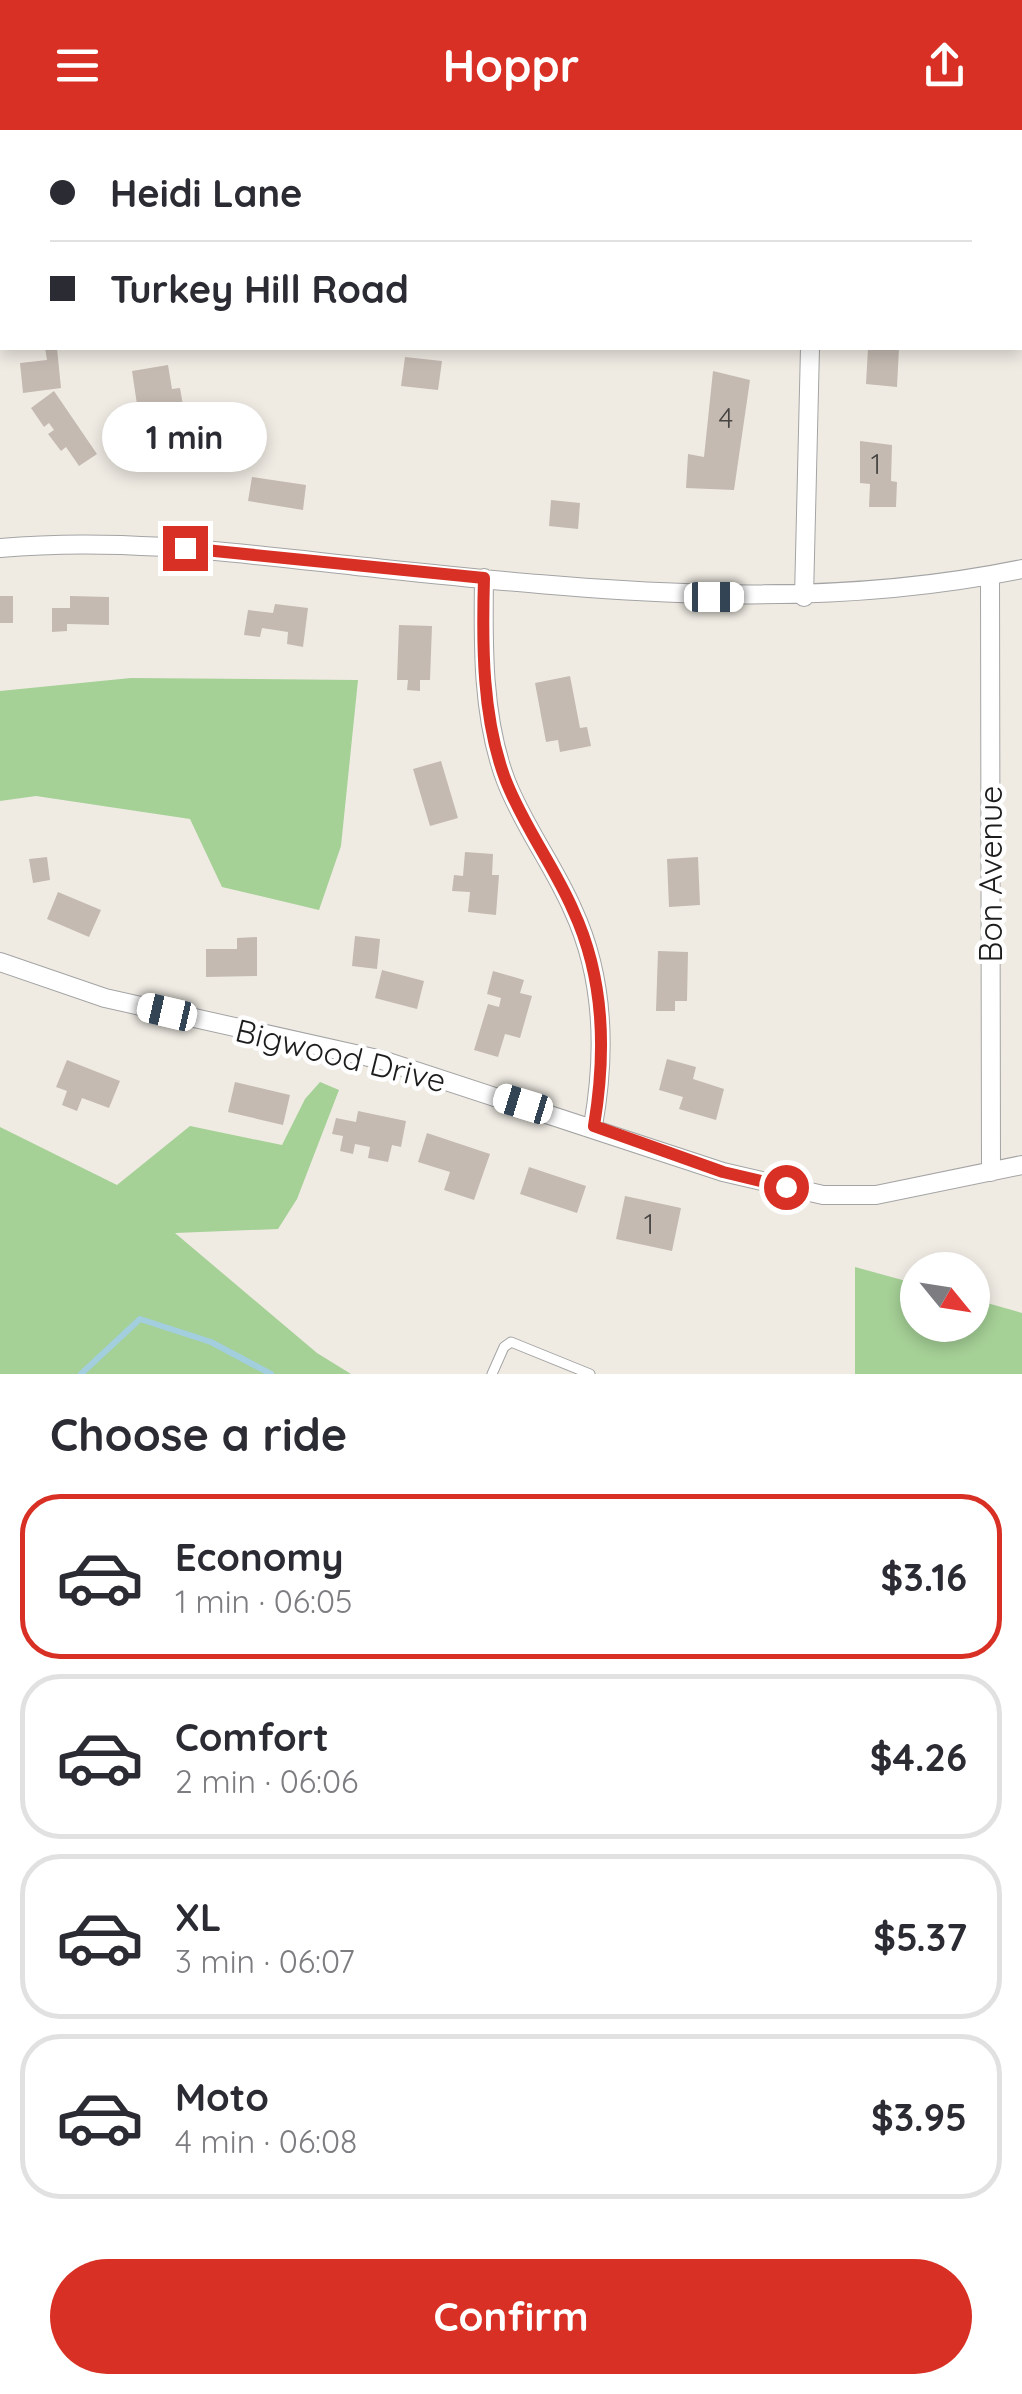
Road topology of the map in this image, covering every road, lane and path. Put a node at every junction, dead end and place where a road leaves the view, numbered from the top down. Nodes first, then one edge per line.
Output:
1 (810, 350) edge
2 (0, 548) edge
3 (1022, 569) edge
4 (990, 576) junction
5 (484, 578) junction
6 (804, 597) junction
7 (0, 962) edge
8 (594, 1126) junction
9 (1022, 1165) edge
10 (991, 1172) junction
11 (492, 1374) edge
12 (590, 1374) edge

1 - 6 street
2 - 5 street
3 - 4 street
4 - 6 street
4 - 10 street, Bon Avenue
5 - 6 street
5 - 8 street
7 - 8 street, Bigwood Drive
8 - 10 street, Bigwood Drive
9 - 10 street, Bigwood Drive
11 - 12 lane

